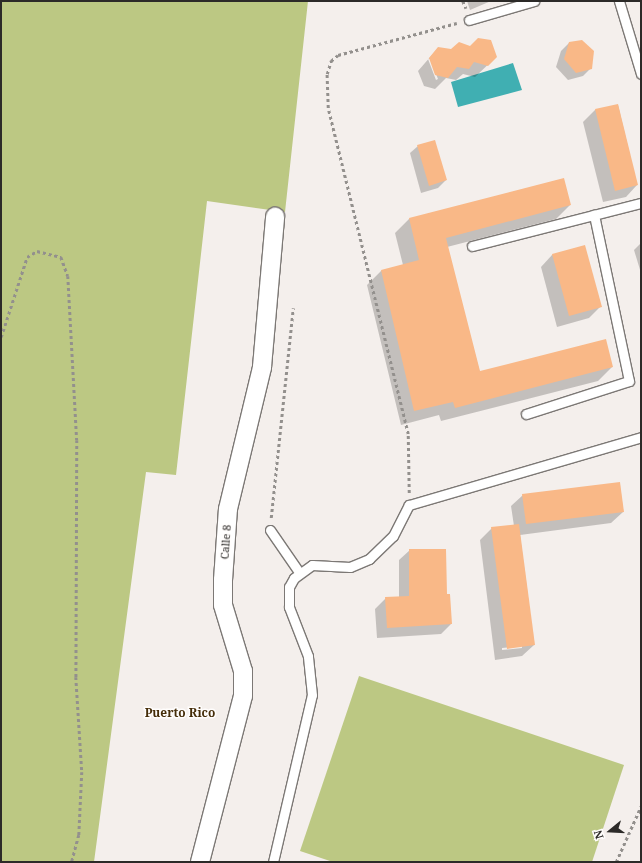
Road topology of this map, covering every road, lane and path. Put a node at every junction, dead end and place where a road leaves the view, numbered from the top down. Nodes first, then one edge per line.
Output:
1 (534, 1) edge
2 (619, 1) edge
3 (469, 20) joint
4 (641, 74) edge
5 (641, 203) edge
6 (594, 215) junction
7 (275, 217) dead end
8 (472, 246) dead end
9 (293, 308) dead end
10 (1, 337) edge
11 (526, 414) dead end
12 (641, 438) edge
13 (410, 505) junction
14 (270, 530) joint
15 (299, 572) junction
16 (641, 806) edge
17 (72, 862) edge
18 (200, 862) edge
19 (273, 862) edge
20 (616, 862) edge

1 - 3 lane
2 - 4 lane
3 - 13 path
5 - 6 lane
6 - 8 lane
6 - 11 lane
7 - 18 street, Calle 8
9 - 14 path
10 - 17 path
12 - 13 lane
13 - 15 lane
14 - 15 lane
15 - 19 lane
16 - 20 path

